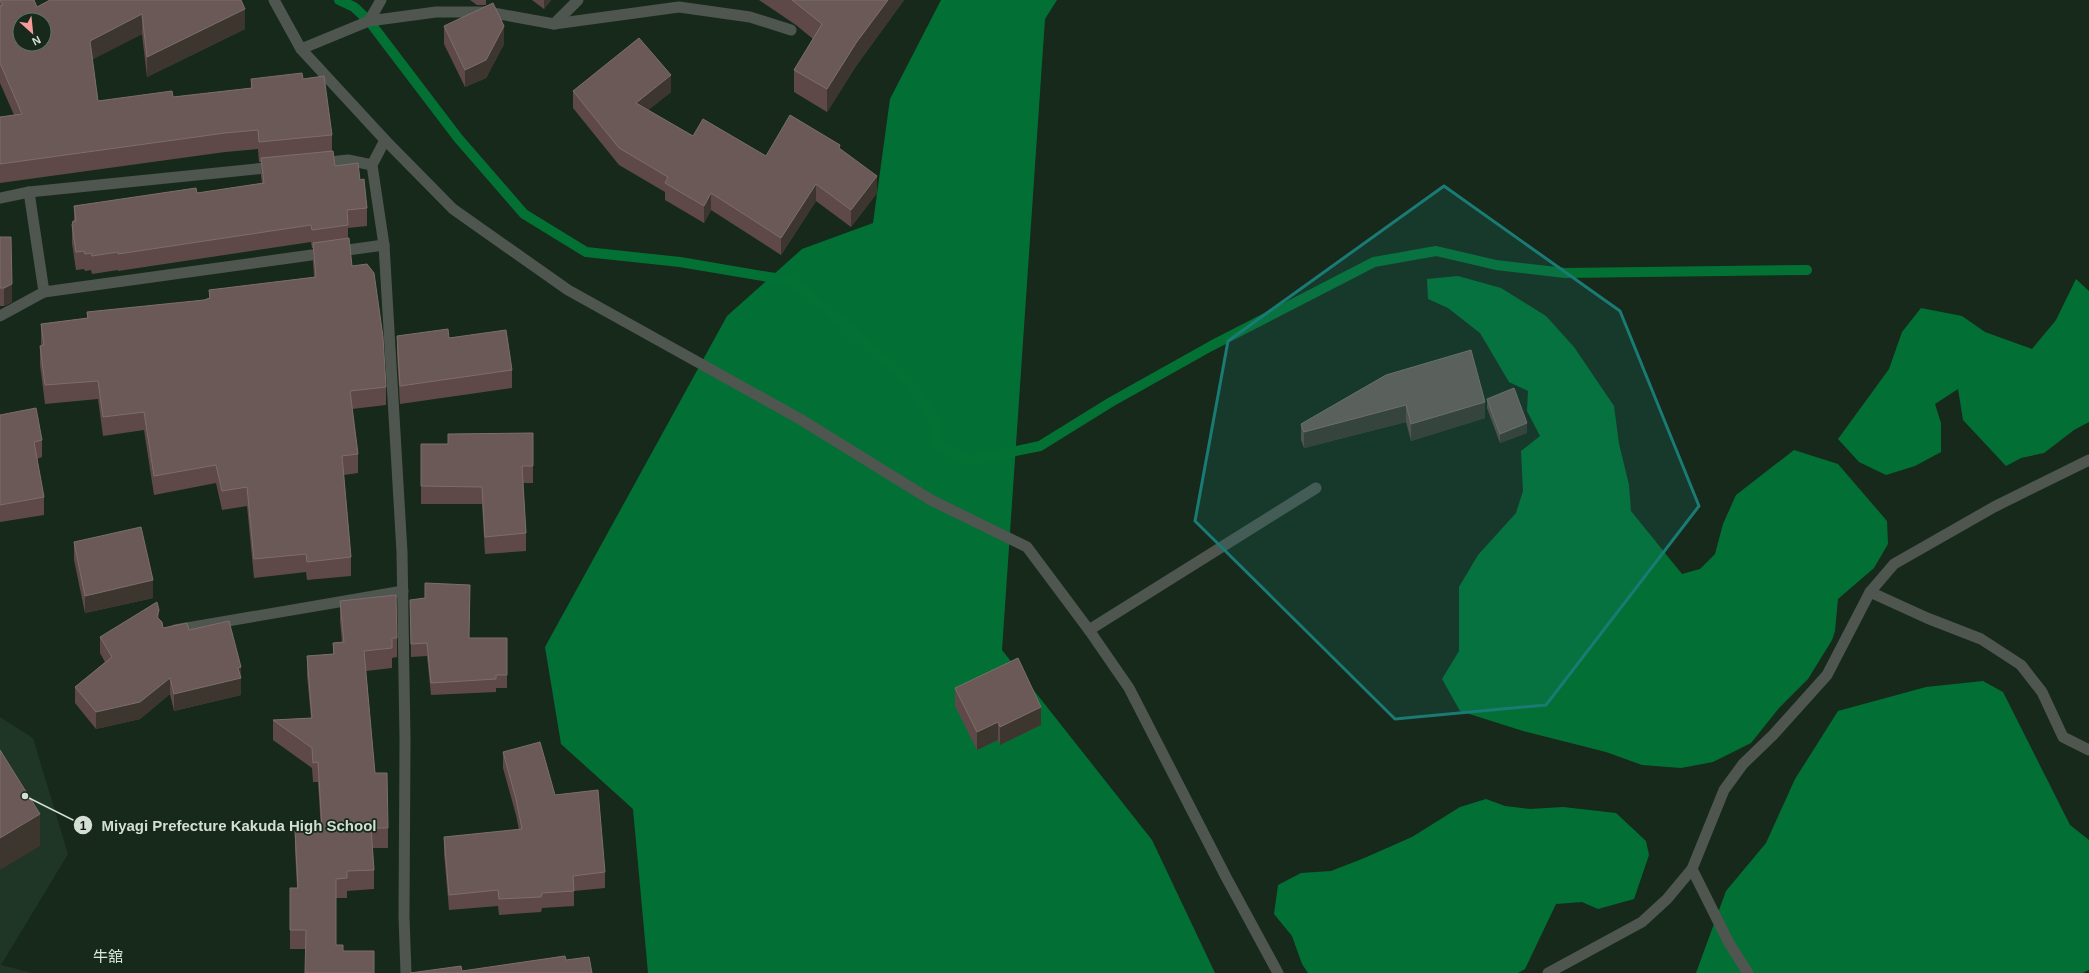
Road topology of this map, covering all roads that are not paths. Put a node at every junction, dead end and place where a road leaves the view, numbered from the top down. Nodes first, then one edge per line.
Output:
1 (274, 0) edge
2 (380, 0) edge
3 (578, 0) edge
4 (369, 20) junction
5 (554, 24) junction
6 (791, 30) dead end
7 (301, 49) junction
8 (385, 140) junction
9 (309, 164) edge
10 (372, 165) junction
11 (286, 166) edge
12 (29, 192) junction
13 (0, 198) edge
14 (384, 245) junction
15 (44, 292) junction
16 (0, 316) edge
17 (2089, 460) edge
18 (1316, 488) dead end
19 (403, 591) junction
20 (1870, 592) junction
21 (1089, 630) junction
22 (164, 632) edge
23 (2089, 750) edge
24 (1692, 869) junction
25 (406, 973) edge
26 (1278, 973) edge
27 (1548, 973) edge
28 (1748, 973) edge

1 - 7 street
2 - 4 street
3 - 5 street
4 - 5 street
4 - 7 street
5 - 6 street
7 - 8 street
8 - 10 street
8 - 21 street
9 - 10 street
10 - 14 street
11 - 12 street
12 - 13 street
12 - 15 street
14 - 15 street
14 - 19 street
15 - 16 street
17 - 20 street
18 - 21 street
19 - 22 street
19 - 25 street
20 - 23 street
20 - 24 street
21 - 26 street
24 - 27 street
24 - 28 street

